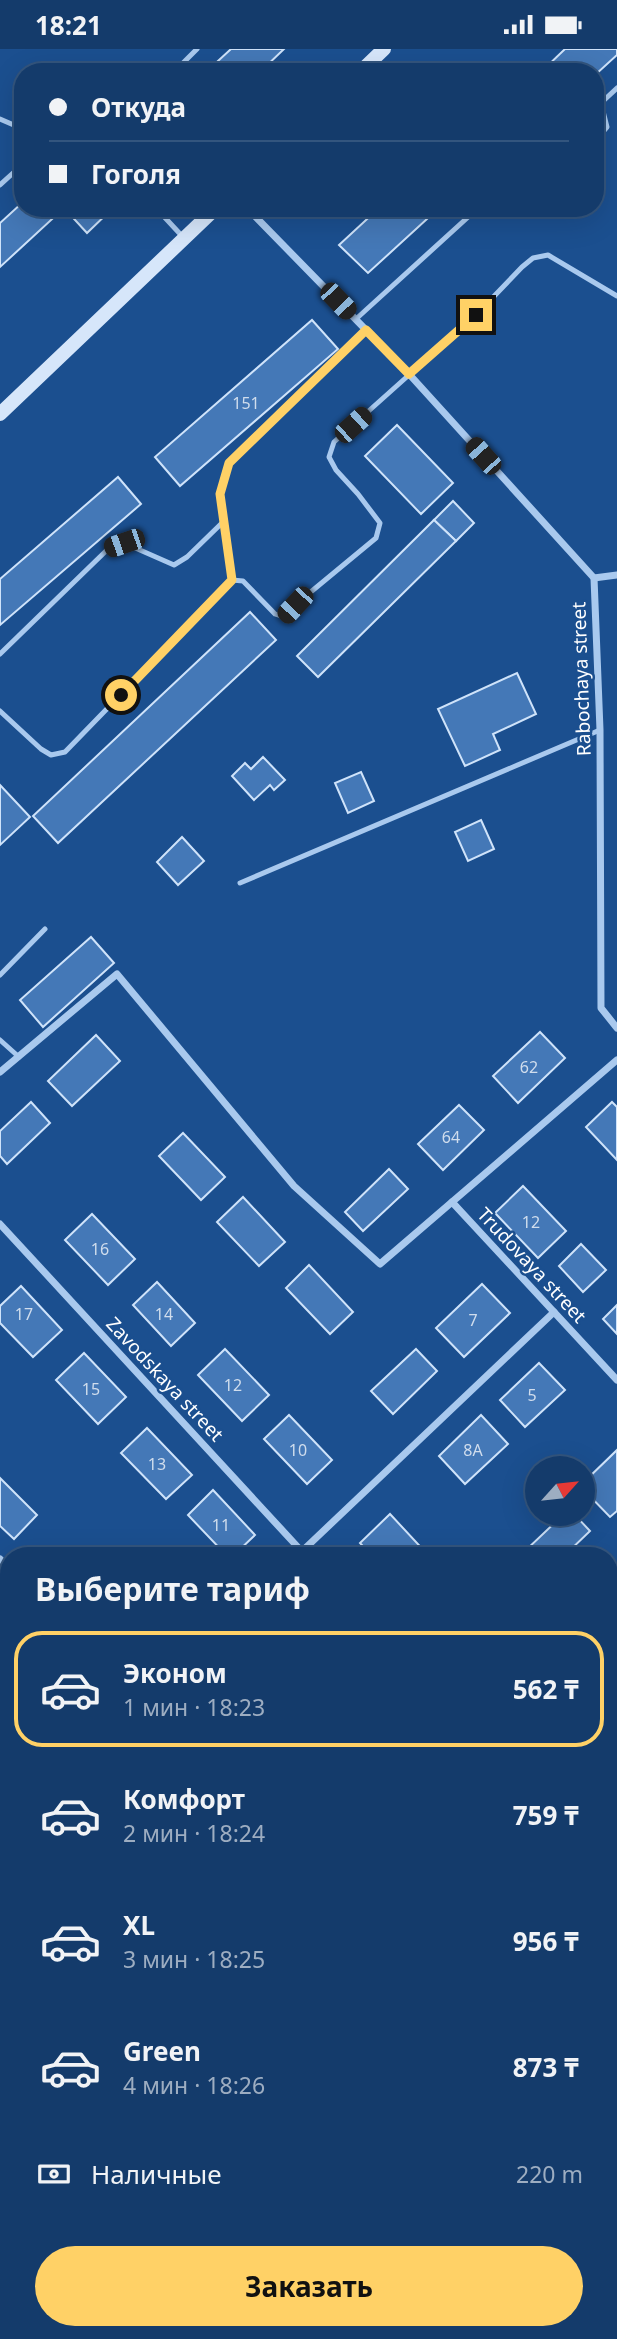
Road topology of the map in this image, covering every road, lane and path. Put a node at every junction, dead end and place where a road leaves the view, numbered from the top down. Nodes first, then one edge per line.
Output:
1 (197, 49) edge
2 (384, 49) edge
3 (183, 63) edge
4 (369, 63) edge
5 (14, 172) edge
6 (0, 185) edge
7 (164, 217) edge
8 (207, 217) edge
9 (256, 217) edge
10 (468, 217) edge
11 (184, 239) junction
12 (617, 296) edge
13 (356, 320) junction
14 (366, 330) junction
15 (409, 374) junction
16 (0, 414) edge
17 (224, 521) junction
18 (617, 575) edge
19 (594, 578) junction
20 (232, 580) junction
21 (0, 654) edge
22 (0, 711) edge
23 (600, 730) junction
24 (240, 883) dead end
25 (46, 929) dead end
26 (0, 975) edge
27 (617, 1028) edge
28 (0, 1039) edge
29 (19, 1057) junction
30 (617, 1060) edge
31 (0, 1073) edge
32 (452, 1202) junction
33 (0, 1224) edge
34 (554, 1313) junction
35 (617, 1380) edge
36 (296, 1547) edge
37 (309, 1547) edge

1 - 3 lane
2 - 4 main road
5 - 6 lane
7 - 11 lane
8 - 11 main road
9 - 13 street, Rabochaya street
10 - 13 lane
11 - 16 main road
12 - 15 lane
13 - 14 street, Rabochaya street
14 - 15 street, Rabochaya street
14 - 17 lane
15 - 19 street, Rabochaya street
15 - 20 lane
17 - 20 lane
17 - 21 lane
18 - 19 street
19 - 23 street, Rabochaya street
20 - 22 lane
23 - 24 lane
23 - 27 street, Rabochaya street
25 - 26 lane
28 - 29 lane
29 - 31 street
29 - 32 street
30 - 32 street
32 - 34 street, Trudovaya street
33 - 36 street, Zavodskaya street
34 - 35 street, Trudovaya street
34 - 37 street

